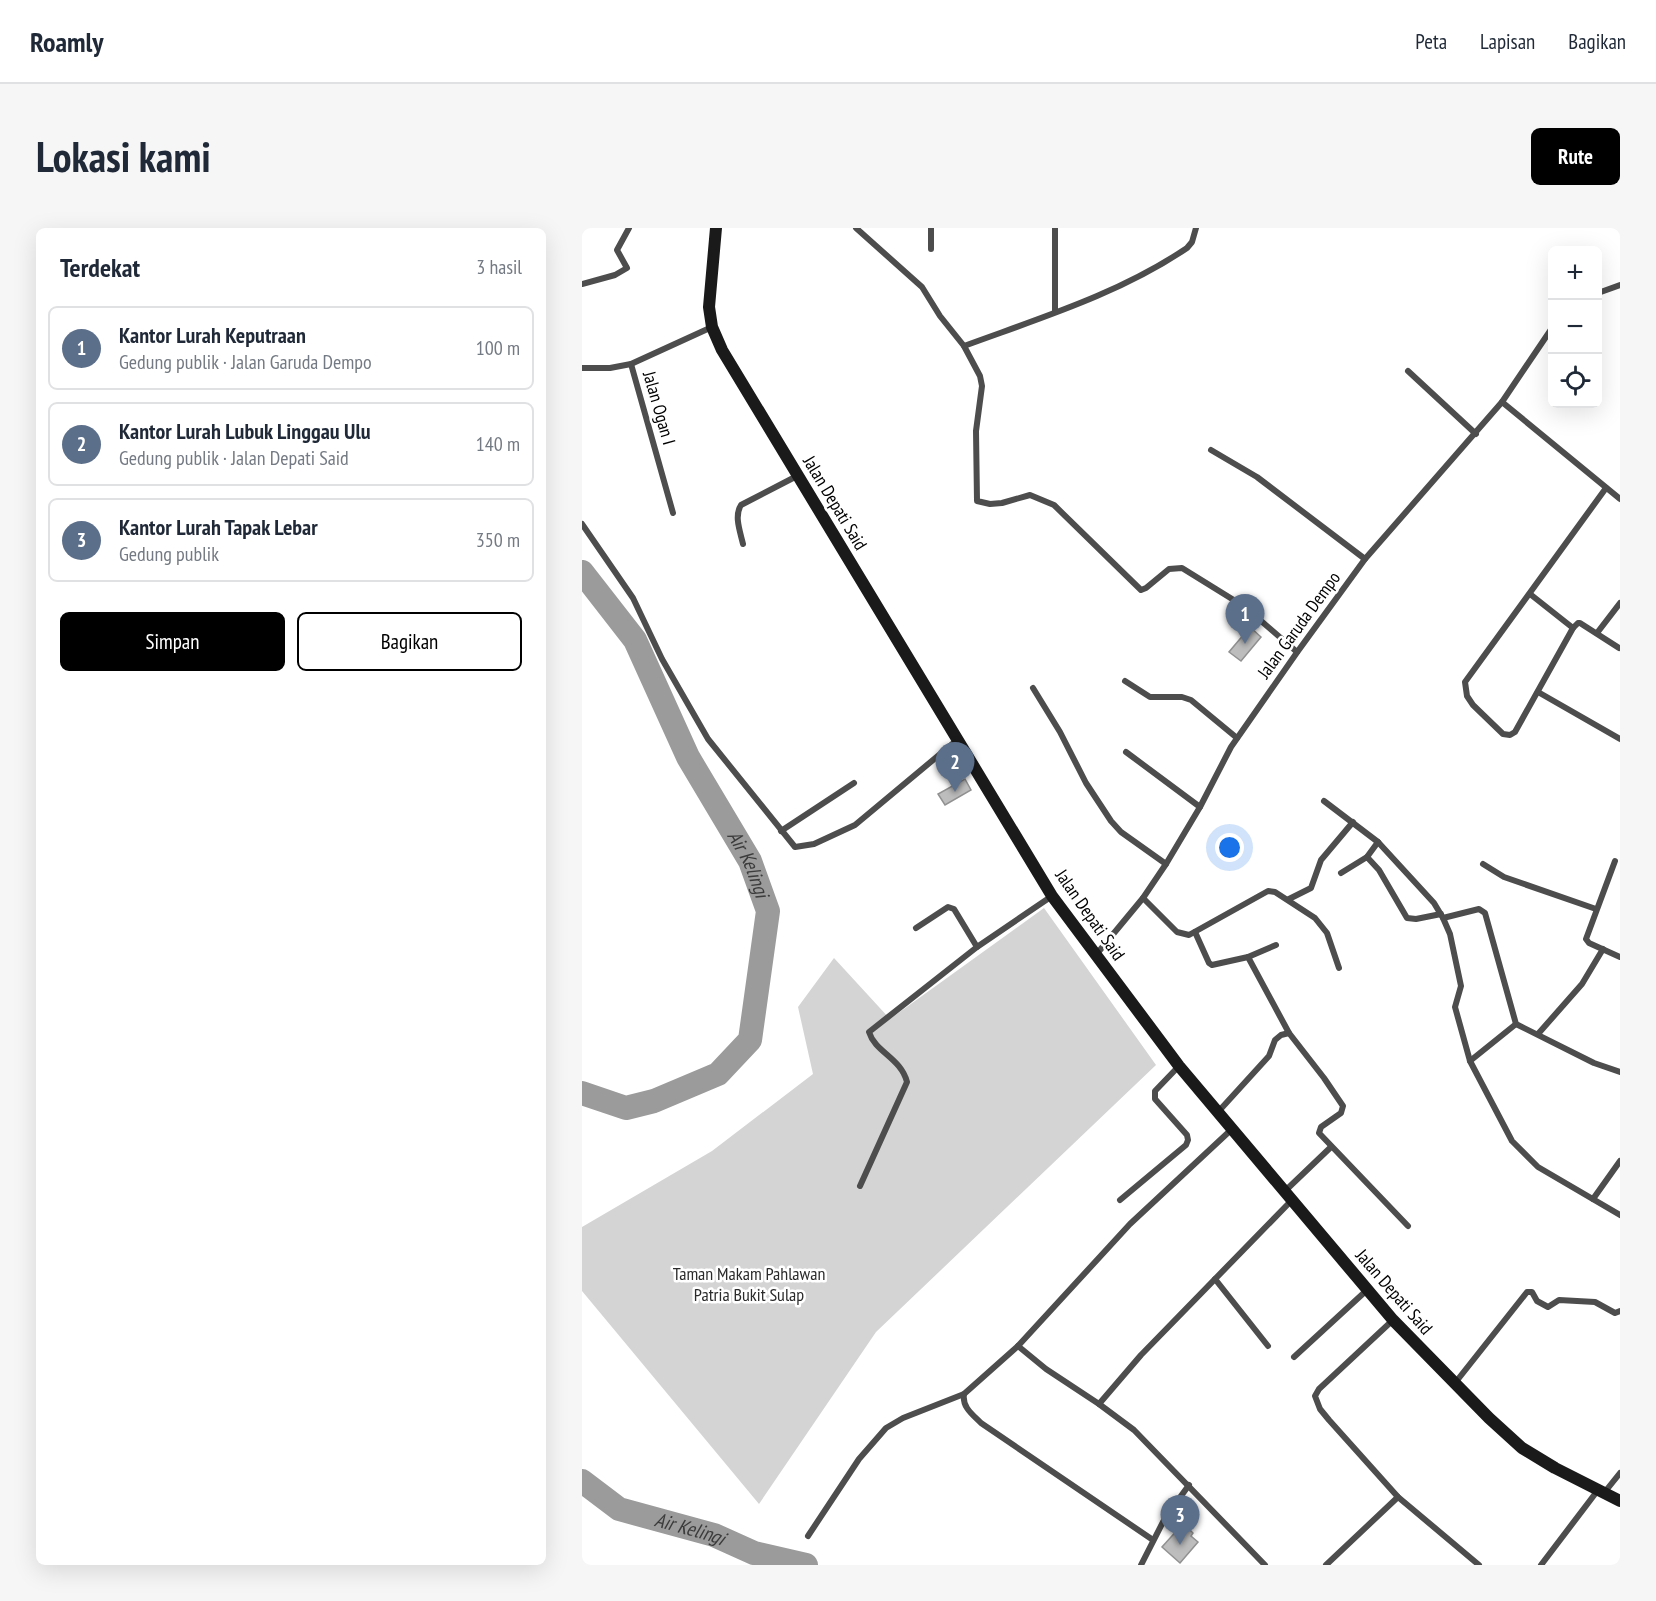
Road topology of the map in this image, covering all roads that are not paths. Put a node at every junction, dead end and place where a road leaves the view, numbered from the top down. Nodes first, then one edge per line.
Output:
1 (629, 228) edge
2 (716, 228) edge
3 (856, 228) edge
4 (931, 228) edge
5 (1055, 228) edge
6 (1196, 228) edge
7 (931, 249) dead end
8 (582, 284) edge
9 (1620, 285) edge
10 (1602, 292) edge
11 (1055, 312) junction
12 (712, 327) junction
13 (1548, 334) edge
14 (964, 346) junction
15 (631, 364) junction
16 (582, 368) edge
17 (1408, 371) dead end
18 (1502, 402) junction
19 (1476, 434) junction
20 (1211, 450) dead end
21 (796, 476) junction
22 (1606, 488) junction
23 (1620, 499) edge
24 (673, 513) dead end
25 (582, 524) edge
26 (743, 543) dead end
27 (1365, 559) junction
28 (1530, 594) junction
29 (1620, 603) edge
30 (1573, 628) junction
31 (1597, 633) junction
32 (1619, 648) edge
33 (1296, 652) junction
34 (1125, 681) dead end
35 (1033, 688) dead end
36 (1538, 692) junction
37 (1237, 738) junction
38 (1620, 739) edge
39 (957, 740) junction
40 (1126, 752) dead end
41 (854, 783) dead end
42 (1324, 801) dead end
43 (1200, 807) junction
44 (1353, 822) junction
45 (781, 831) junction
46 (1378, 842) junction
47 (1367, 857) junction
48 (1615, 861) dead end
49 (1166, 864) junction
50 (1483, 864) dead end
51 (1341, 873) dead end
52 (1052, 896) junction
53 (1143, 898) junction
54 (1289, 899) junction
55 (1596, 909) junction
56 (1442, 916) junction
57 (916, 928) dead end
58 (1195, 932) junction
59 (1276, 945) dead end
60 (977, 947) junction
61 (1604, 949) junction
62 (1095, 956) junction
63 (1248, 957) junction
64 (1620, 957) edge
65 (1339, 968) dead end
66 (1516, 1024) junction
67 (1289, 1033) junction
68 (1538, 1034) junction
69 (1470, 1061) junction
70 (1179, 1066) junction
71 (1620, 1072) edge
72 (1218, 1112) junction
73 (1233, 1128) junction
74 (1331, 1147) junction
75 (1620, 1161) edge
76 (860, 1186) dead end
77 (1288, 1195) junction
78 (1593, 1199) junction
79 (1120, 1200) dead end
80 (1620, 1215) edge
81 (1408, 1226) dead end
82 (1215, 1279) junction
83 (1367, 1290) junction
84 (1620, 1311) edge
85 (1393, 1320) junction
86 (1018, 1346) junction
87 (1268, 1346) dead end
88 (1294, 1357) dead end
89 (1454, 1383) junction
90 (964, 1394) junction
91 (1100, 1404) junction
92 (1620, 1473) edge
93 (1189, 1485) junction
94 (1601, 1491) junction
95 (1398, 1497) junction
96 (1620, 1501) edge
97 (808, 1536) dead end
98 (1153, 1540) junction
99 (1141, 1565) edge
100 (1265, 1565) edge
101 (1326, 1565) edge
102 (1479, 1565) edge
103 (1541, 1565) edge

1 - 8 street
2 - 12 main road, Jalan Depati Said
3 - 14 street
4 - 7 street
5 - 11 street
6 - 11 street
9 - 10 street
11 - 14 street
12 - 15 street, Jalan Ogan I
12 - 21 main road, Jalan Depati Said
13 - 18 street, Jalan Garuda Dempo
14 - 33 street
15 - 16 street
15 - 24 street, Jalan Ogan I
17 - 19 street
18 - 19 street, Jalan Garuda Dempo
18 - 22 street
19 - 27 street, Jalan Garuda Dempo
20 - 27 street
21 - 26 street
21 - 39 main road, Jalan Depati Said
22 - 23 street
22 - 28 street
25 - 45 street
27 - 33 street, Jalan Garuda Dempo
28 - 30 street
28 - 36 street
29 - 31 street
30 - 31 street
30 - 36 street
31 - 32 street
33 - 37 street, Jalan Garuda Dempo
34 - 37 street
35 - 49 street
36 - 38 street
37 - 43 street, Jalan Garuda Dempo
39 - 45 street
39 - 52 main road, Jalan Depati Said
40 - 43 street
41 - 45 street
42 - 44 street
43 - 49 street, Jalan Garuda Dempo
44 - 46 street
44 - 54 street
46 - 47 street
46 - 56 street
47 - 51 street
47 - 56 street
48 - 55 street
49 - 53 street, Jalan Garuda Dempo
50 - 55 street
52 - 60 street
52 - 62 main road, Jalan Depati Said
53 - 58 street
53 - 62 street, Jalan Garuda Dempo
54 - 58 street
54 - 65 street
55 - 61 street
56 - 66 street
56 - 69 street
57 - 60 street
58 - 63 street
59 - 63 street
60 - 76 street
61 - 64 street
61 - 68 street
62 - 70 main road, Jalan Depati Said
63 - 67 street
66 - 68 street
66 - 69 street
67 - 72 street
67 - 74 street
68 - 71 street
69 - 78 street
70 - 72 main road, Jalan Depati Said
70 - 79 street
72 - 73 main road, Jalan Depati Said
73 - 77 main road, Jalan Depati Said
73 - 86 street
74 - 77 street
74 - 81 street
75 - 78 street
77 - 82 street
77 - 83 main road, Jalan Depati Said
78 - 80 street
82 - 87 street
82 - 91 street
83 - 85 main road, Jalan Depati Said
83 - 88 street
84 - 89 street
85 - 89 main road, Jalan Depati Said
85 - 95 street
86 - 90 street
86 - 91 street
89 - 94 main road, Jalan Depati Said
90 - 97 street
90 - 98 street
91 - 93 street
92 - 94 street
93 - 98 street
93 - 100 street
94 - 96 main road, Jalan Depati Said
94 - 103 street
95 - 101 street
95 - 102 street
98 - 99 street

